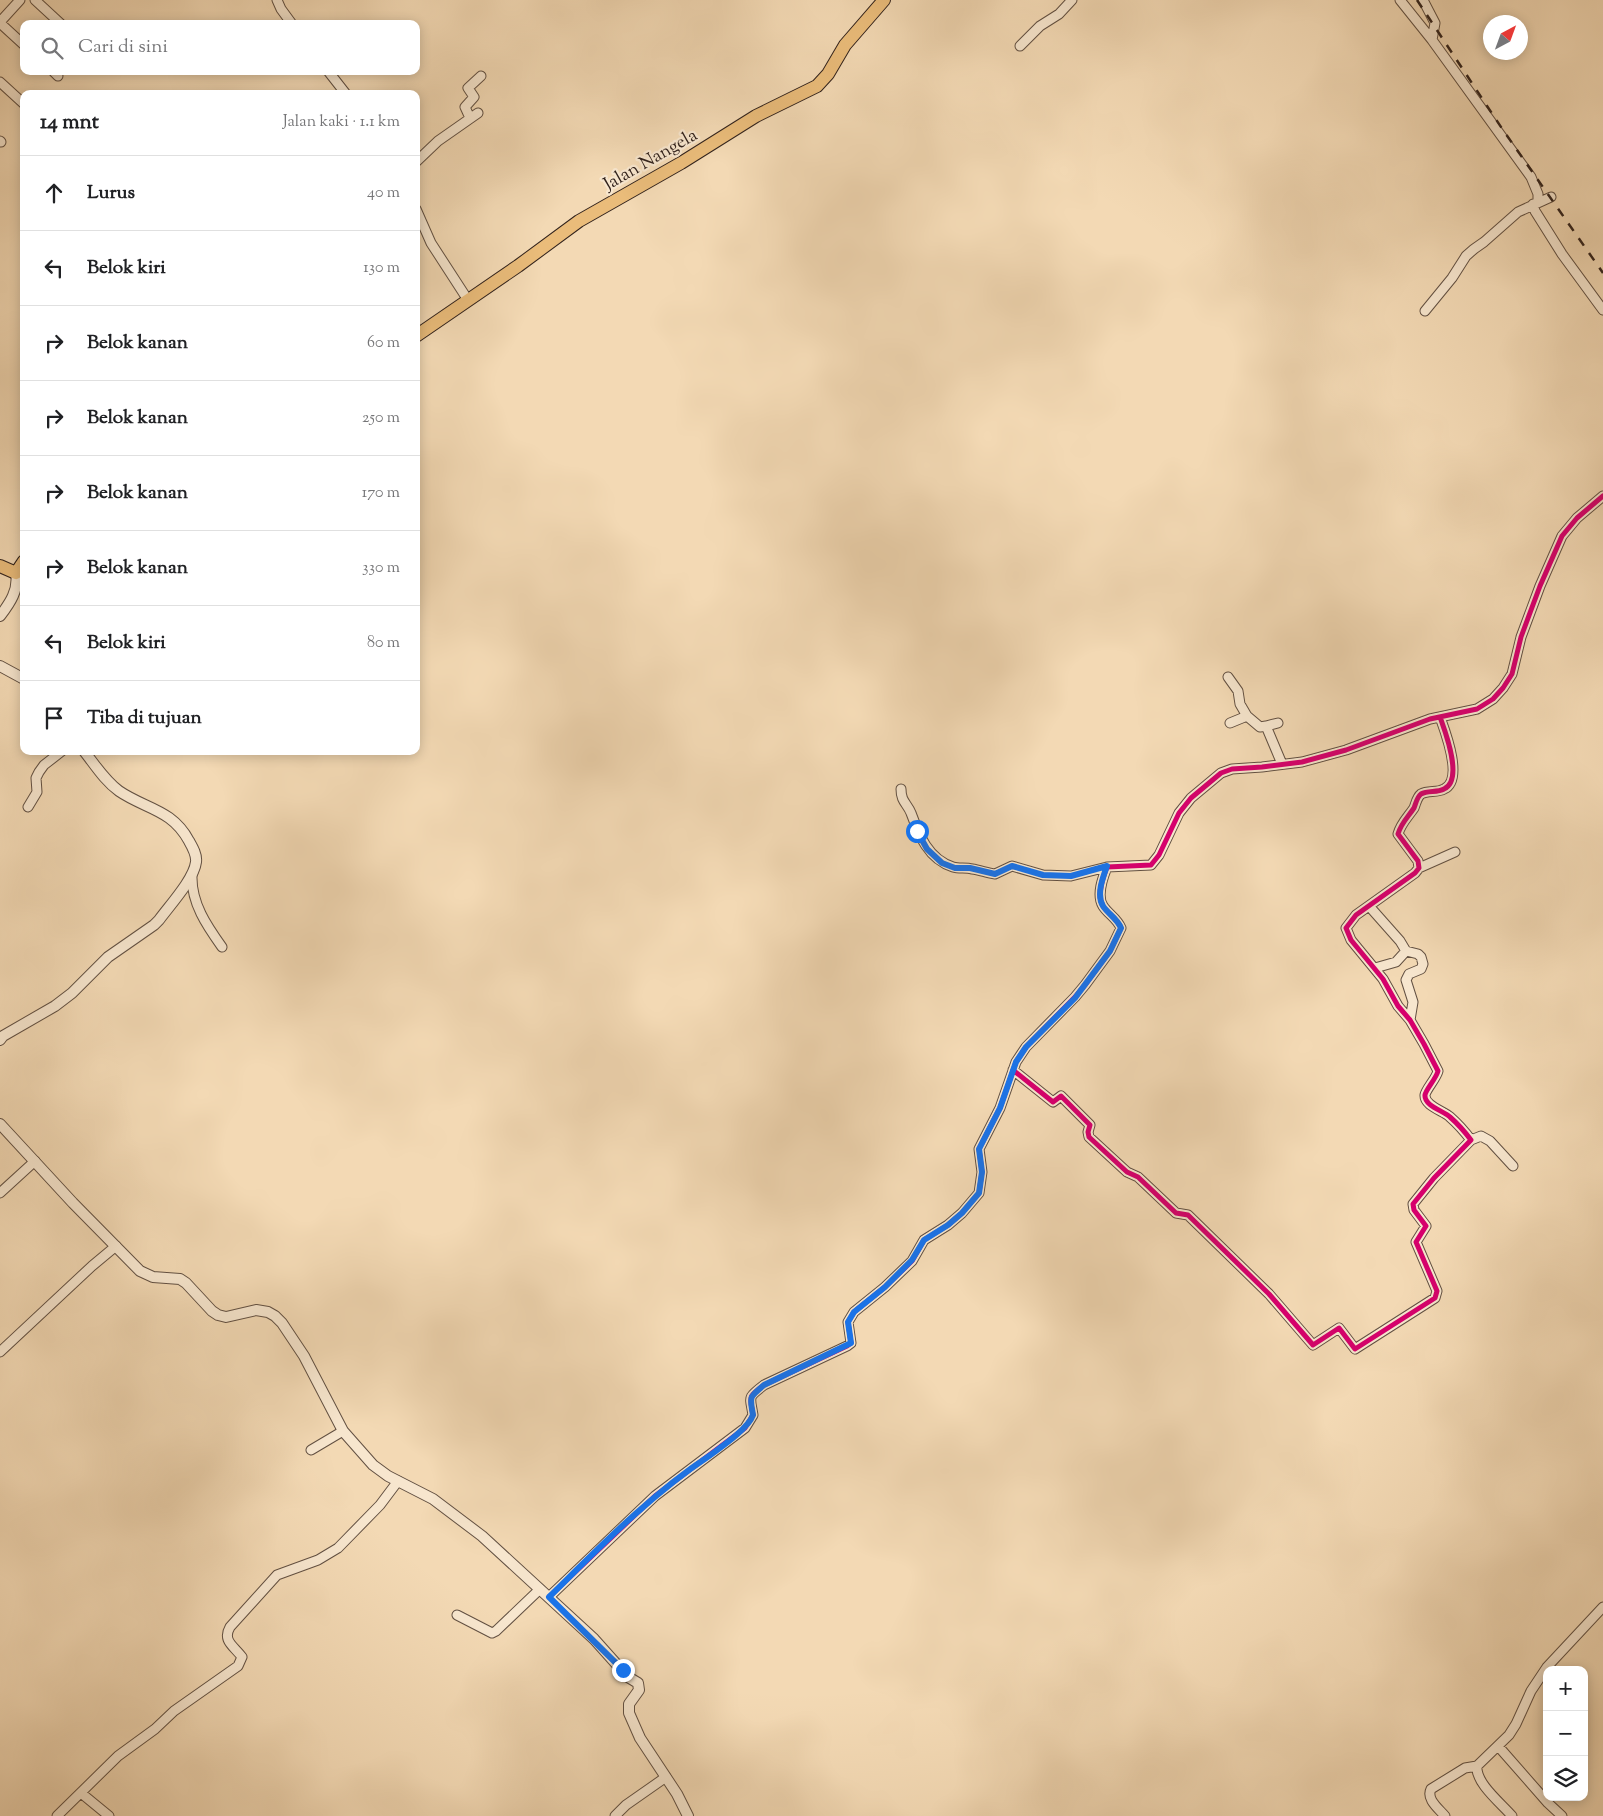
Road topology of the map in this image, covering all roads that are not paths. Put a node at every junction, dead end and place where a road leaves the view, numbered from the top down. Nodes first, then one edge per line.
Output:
1 (20, 0) edge
2 (35, 0) edge
3 (277, 0) edge
4 (884, 0) edge
5 (1072, 0) edge
6 (1400, 0) edge
7 (1423, 0) edge
8 (58, 20) edge
9 (289, 20) edge
10 (0, 23) edge
11 (1432, 40) junction
12 (20, 41) edge
13 (1020, 46) dead end
14 (331, 75) edge
15 (481, 76) dead end
16 (0, 82) edge
17 (343, 90) edge
18 (20, 100) edge
19 (420, 158) edge
20 (1551, 197) dead end
21 (1535, 203) junction
22 (420, 221) edge
23 (469, 300) junction
24 (1603, 310) edge
25 (1424, 311) dead end
26 (420, 333) edge
27 (1603, 496) edge
28 (0, 566) edge
29 (20, 567) edge
30 (16, 573) junction
31 (0, 616) edge
32 (1, 668) edge
33 (1228, 677) dead end
34 (20, 678) edge
35 (1246, 716) junction
36 (1440, 716) junction
37 (1230, 723) dead end
38 (1278, 723) dead end
39 (1266, 726) junction
40 (57, 755) edge
41 (87, 755) edge
42 (1282, 764) junction
43 (901, 789) dead end
44 (28, 807) dead end
45 (1455, 852) dead end
46 (1107, 866) junction
47 (1419, 868) junction
48 (192, 875) junction
49 (1369, 906) junction
50 (222, 947) dead end
51 (1406, 951) junction
52 (1375, 968) junction
53 (1410, 1020) junction
54 (0, 1040) edge
55 (1013, 1070) junction
56 (0, 1124) edge
57 (1471, 1140) junction
58 (35, 1161) junction
59 (1513, 1166) dead end
60 (0, 1193) edge
61 (116, 1246) junction
62 (0, 1352) edge
63 (343, 1431) junction
64 (310, 1450) dead end
65 (398, 1482) junction
66 (540, 1589) junction
67 (549, 1597) junction
68 (1603, 1607) edge
69 (457, 1615) dead end
70 (1498, 1746) junction
71 (1477, 1766) junction
72 (666, 1777) junction
73 (81, 1793) junction
74 (57, 1816) edge
75 (109, 1816) edge
76 (615, 1816) edge
77 (688, 1816) edge
78 (1445, 1816) edge
79 (1512, 1816) edge
80 (1562, 1816) edge

1 - 10 street
2 - 8 street
3 - 9 street
4 - 23 main road, Jalan Nangela
5 - 13 street
6 - 11 street
7 - 11 street
10 - 12 street
11 - 21 street
14 - 17 street
15 - 19 street
16 - 18 street
20 - 21 street
21 - 24 street
21 - 25 street
22 - 23 street
23 - 26 main road, Jalan Nangela
27 - 36 street
28 - 30 main road
29 - 30 main road
30 - 31 street
32 - 34 street
33 - 35 street
35 - 37 street
35 - 39 street
36 - 42 street
36 - 47 street
38 - 39 street
39 - 42 street
40 - 44 street
41 - 48 street
42 - 46 street
43 - 46 street
45 - 47 street
46 - 55 street
47 - 49 street
48 - 50 street
48 - 54 street
49 - 51 street
49 - 52 street
51 - 52 street
51 - 53 street
52 - 53 street
53 - 57 street
55 - 57 street
55 - 67 street
56 - 58 street
57 - 59 street
58 - 60 street
58 - 61 street
61 - 62 street
61 - 63 street
63 - 64 street
63 - 65 street
65 - 66 street
65 - 73 street
66 - 67 street
66 - 69 street
67 - 72 street
68 - 70 street
70 - 71 street
70 - 80 street
71 - 78 street
71 - 79 street
72 - 76 street
72 - 77 street
73 - 74 street
73 - 75 street

